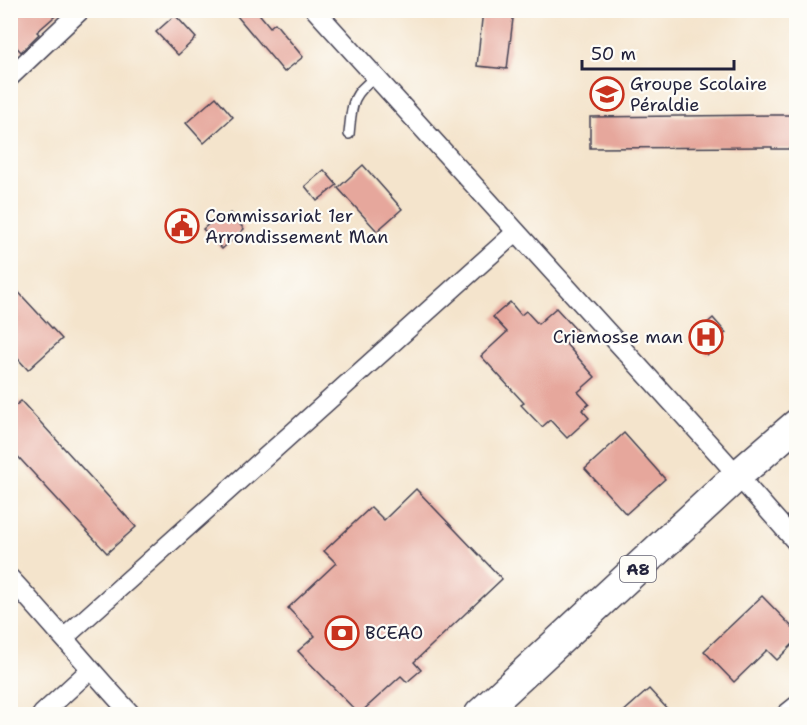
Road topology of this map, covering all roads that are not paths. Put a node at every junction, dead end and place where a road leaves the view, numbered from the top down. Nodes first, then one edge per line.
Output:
1 (81, 10) edge
2 (315, 10) edge
3 (10, 77) edge
4 (375, 78) junction
5 (349, 134) dead end
6 (516, 232) junction
7 (796, 425) edge
8 (738, 475) junction
9 (796, 542) edge
10 (10, 578) edge
11 (65, 637) junction
12 (90, 670) junction
13 (796, 706) edge
14 (42, 714) edge
15 (131, 714) edge
16 (480, 714) edge
17 (786, 714) edge

1 - 3 street
2 - 4 street
4 - 5 lane
4 - 6 street
6 - 8 street
6 - 11 street
7 - 8 main road, A8
8 - 9 street
8 - 16 main road, A8
10 - 11 street
11 - 12 street
12 - 14 street
12 - 15 street
13 - 17 street

